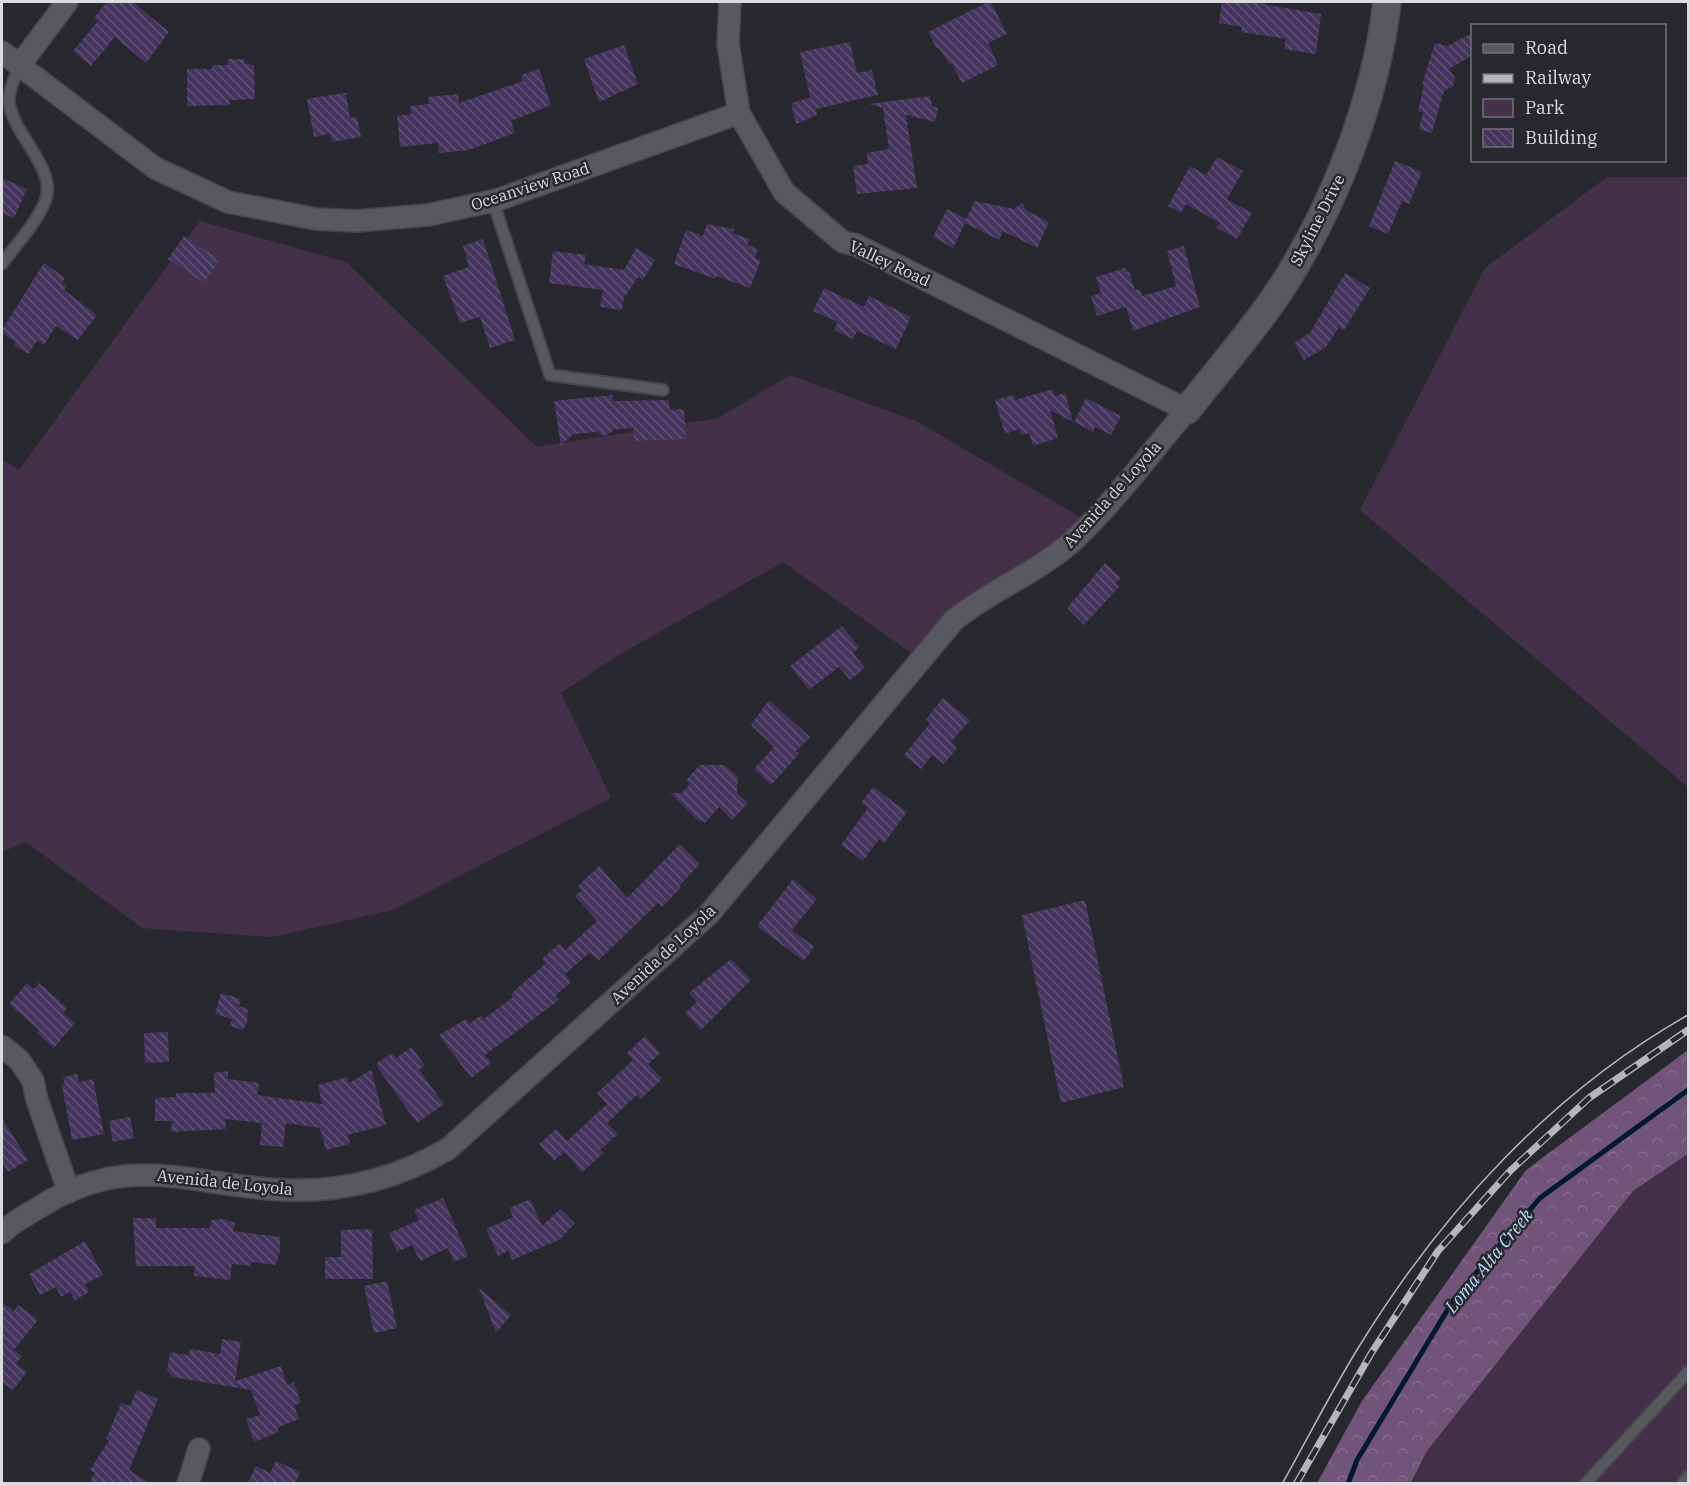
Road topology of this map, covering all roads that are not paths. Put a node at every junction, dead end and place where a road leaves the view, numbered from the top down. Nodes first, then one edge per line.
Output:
1 (67, 2) edge
2 (730, 2) edge
3 (1387, 2) edge
4 (2, 52) edge
5 (19, 66) junction
6 (739, 113) junction
7 (493, 201) junction
8 (2, 264) edge
9 (663, 390) dead end
10 (1187, 410) junction
11 (2, 1046) edge
12 (69, 1192) junction
13 (2, 1233) edge
14 (1689, 1372) edge
15 (199, 1449) dead end
16 (1689, 1476) edge
17 (188, 1484) edge
18 (1585, 1484) edge
19 (1682, 1484) edge

1 - 5 street
2 - 6 street, Valley Road
3 - 10 street, Skyline Drive
4 - 5 street, Oceanview Road
5 - 7 street, Oceanview Road
5 - 8 lane
6 - 7 street, Oceanview Road
6 - 10 street, Valley Road
7 - 9 lane
10 - 12 street, Avenida de Loyola
11 - 12 street
12 - 13 street, Avenida de Loyola
14 - 18 lane
15 - 17 street
16 - 19 lane

